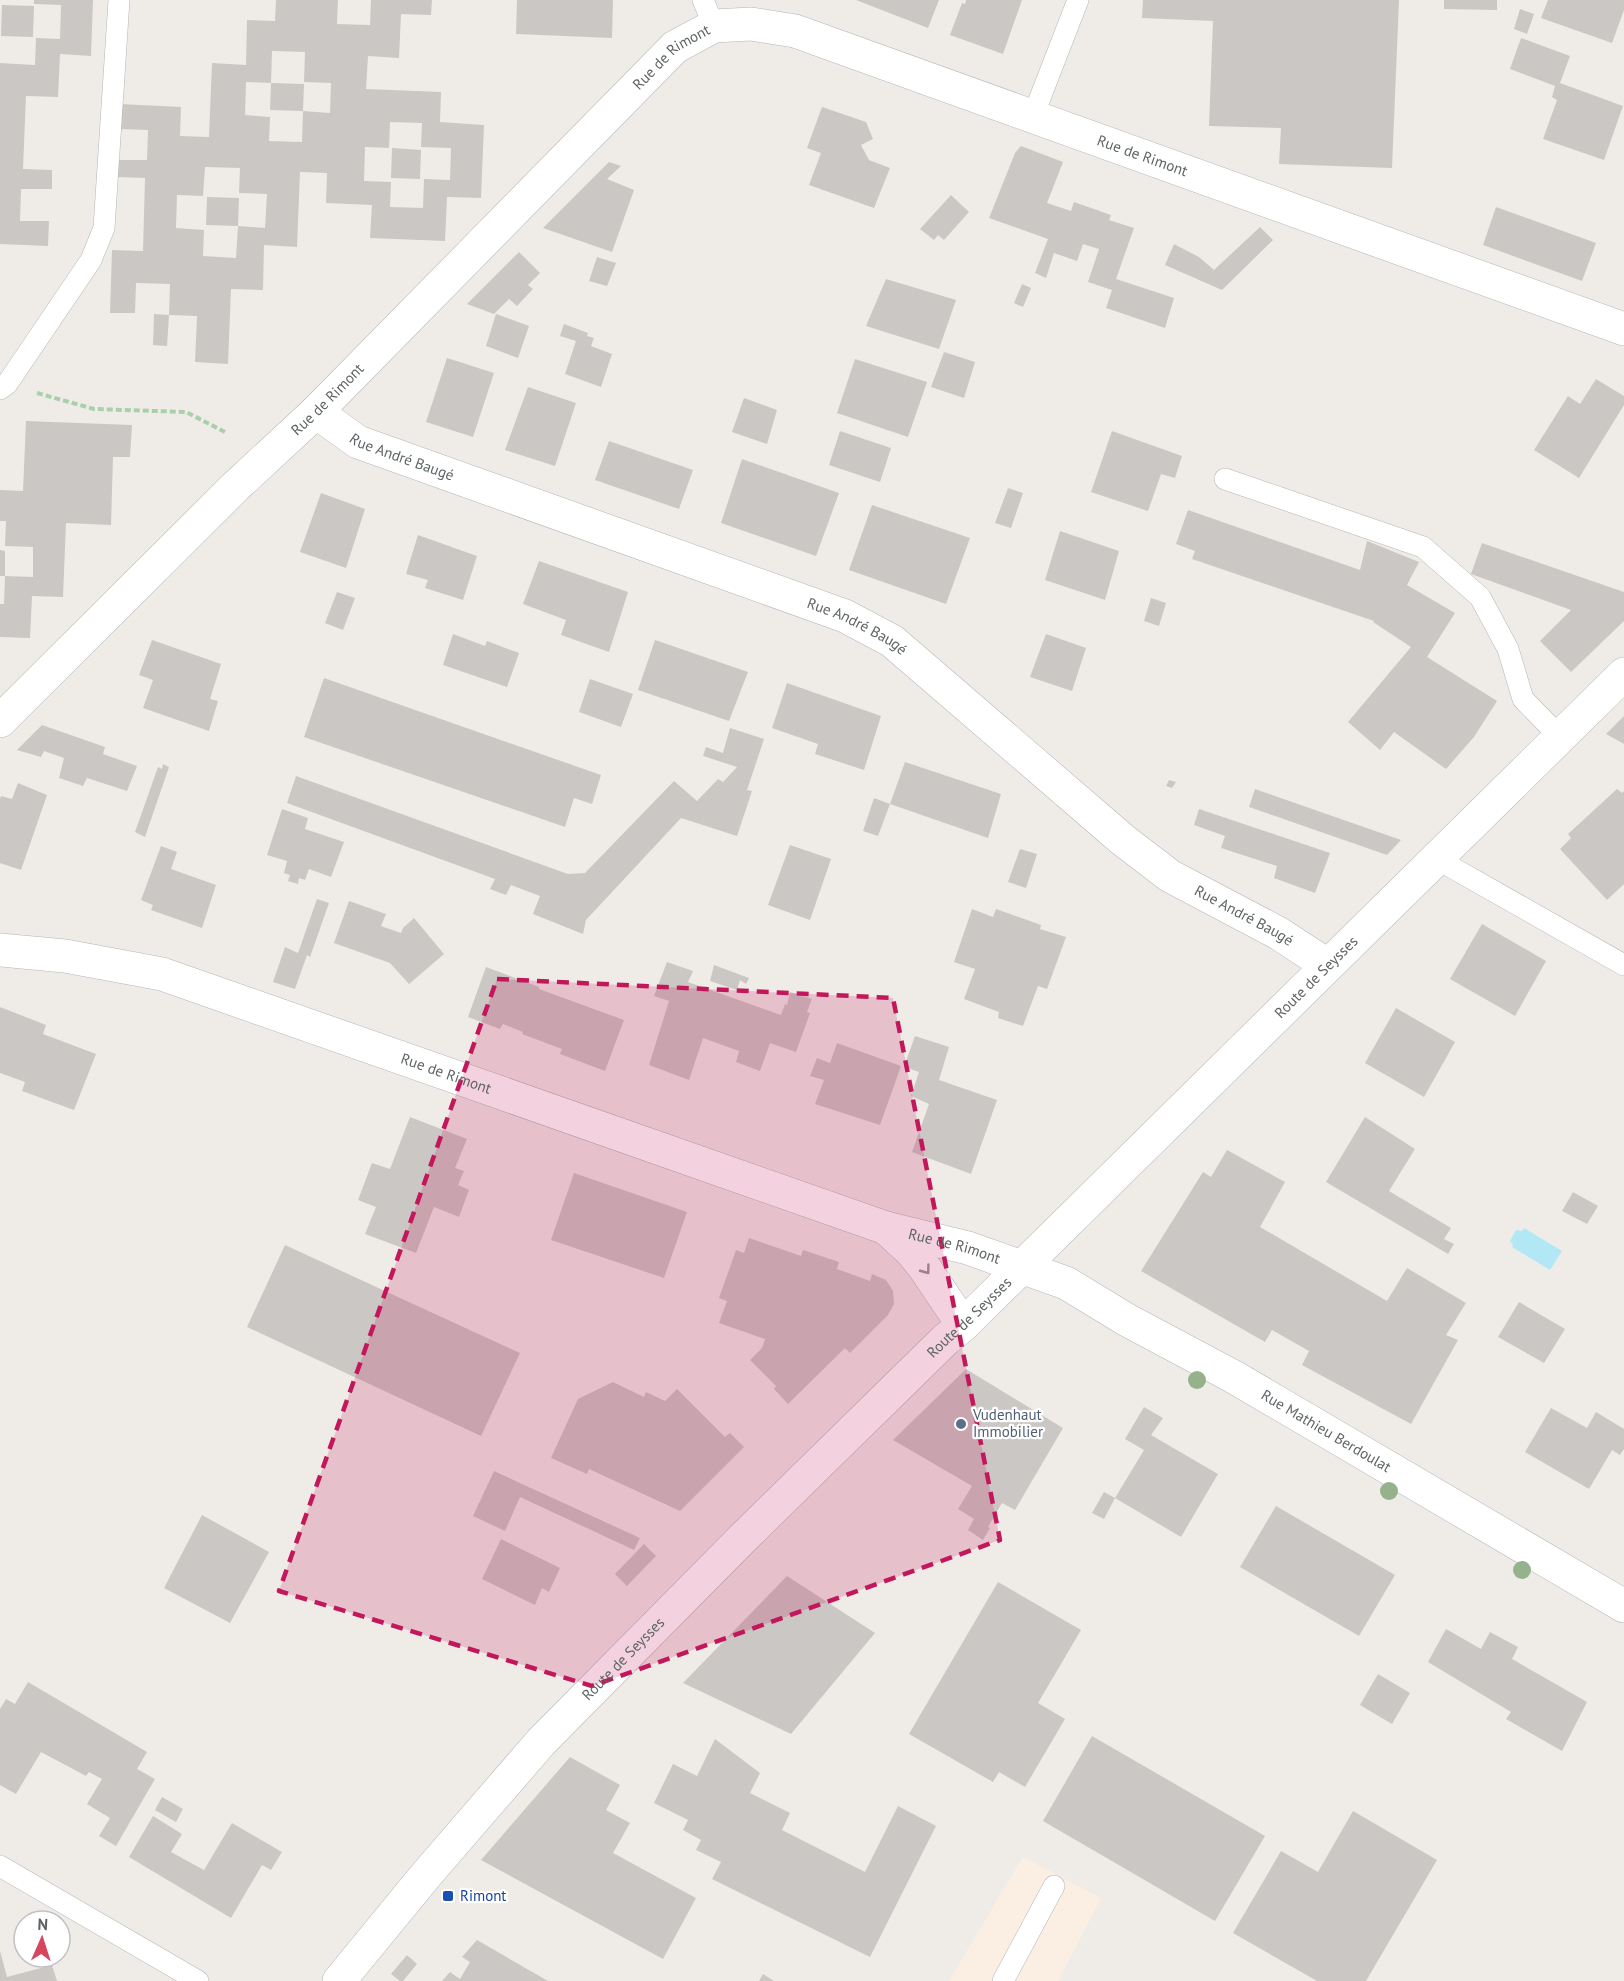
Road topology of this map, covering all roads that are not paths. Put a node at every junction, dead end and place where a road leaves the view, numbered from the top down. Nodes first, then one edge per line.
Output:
1 (119, 0) edge
2 (1078, 0) edge
3 (709, 13) edge
4 (1033, 116) junction
5 (1624, 329) edge
6 (4, 387) edge
7 (316, 412) junction
8 (1225, 479) dead end
9 (1624, 674) edge
10 (0, 722) edge
11 (1560, 737) junction
12 (1437, 859) junction
13 (0, 950) edge
14 (1327, 965) junction
15 (1624, 965) edge
16 (886, 1227) junction
17 (1022, 1267) junction
18 (963, 1325) junction
19 (1624, 1606) edge
20 (0, 1866) edge
21 (1054, 1886) dead end
22 (198, 1981) edge
23 (339, 1981) edge
24 (1003, 1981) edge

1 - 6 lane
2 - 4 lane
3 - 4 street, Rue de Rimont
3 - 7 street, Rue de Rimont
4 - 5 street, Rue de Rimont
7 - 10 street, Rue de Rimont
7 - 14 street, Rue André Baugé
8 - 11 lane
9 - 11 street, Route de Seysses
11 - 12 street, Route de Seysses
12 - 14 street, Route de Seysses
12 - 15 lane
13 - 16 street, Rue de Rimont
14 - 17 street, Route de Seysses
16 - 17 street, Rue de Rimont
16 -> 18 street, Rue de Rimont
17 - 18 street, Route de Seysses
17 - 19 street, Rue Mathieu Berdoulat
18 - 23 street, Route de Seysses
20 - 22 lane
21 - 24 lane

